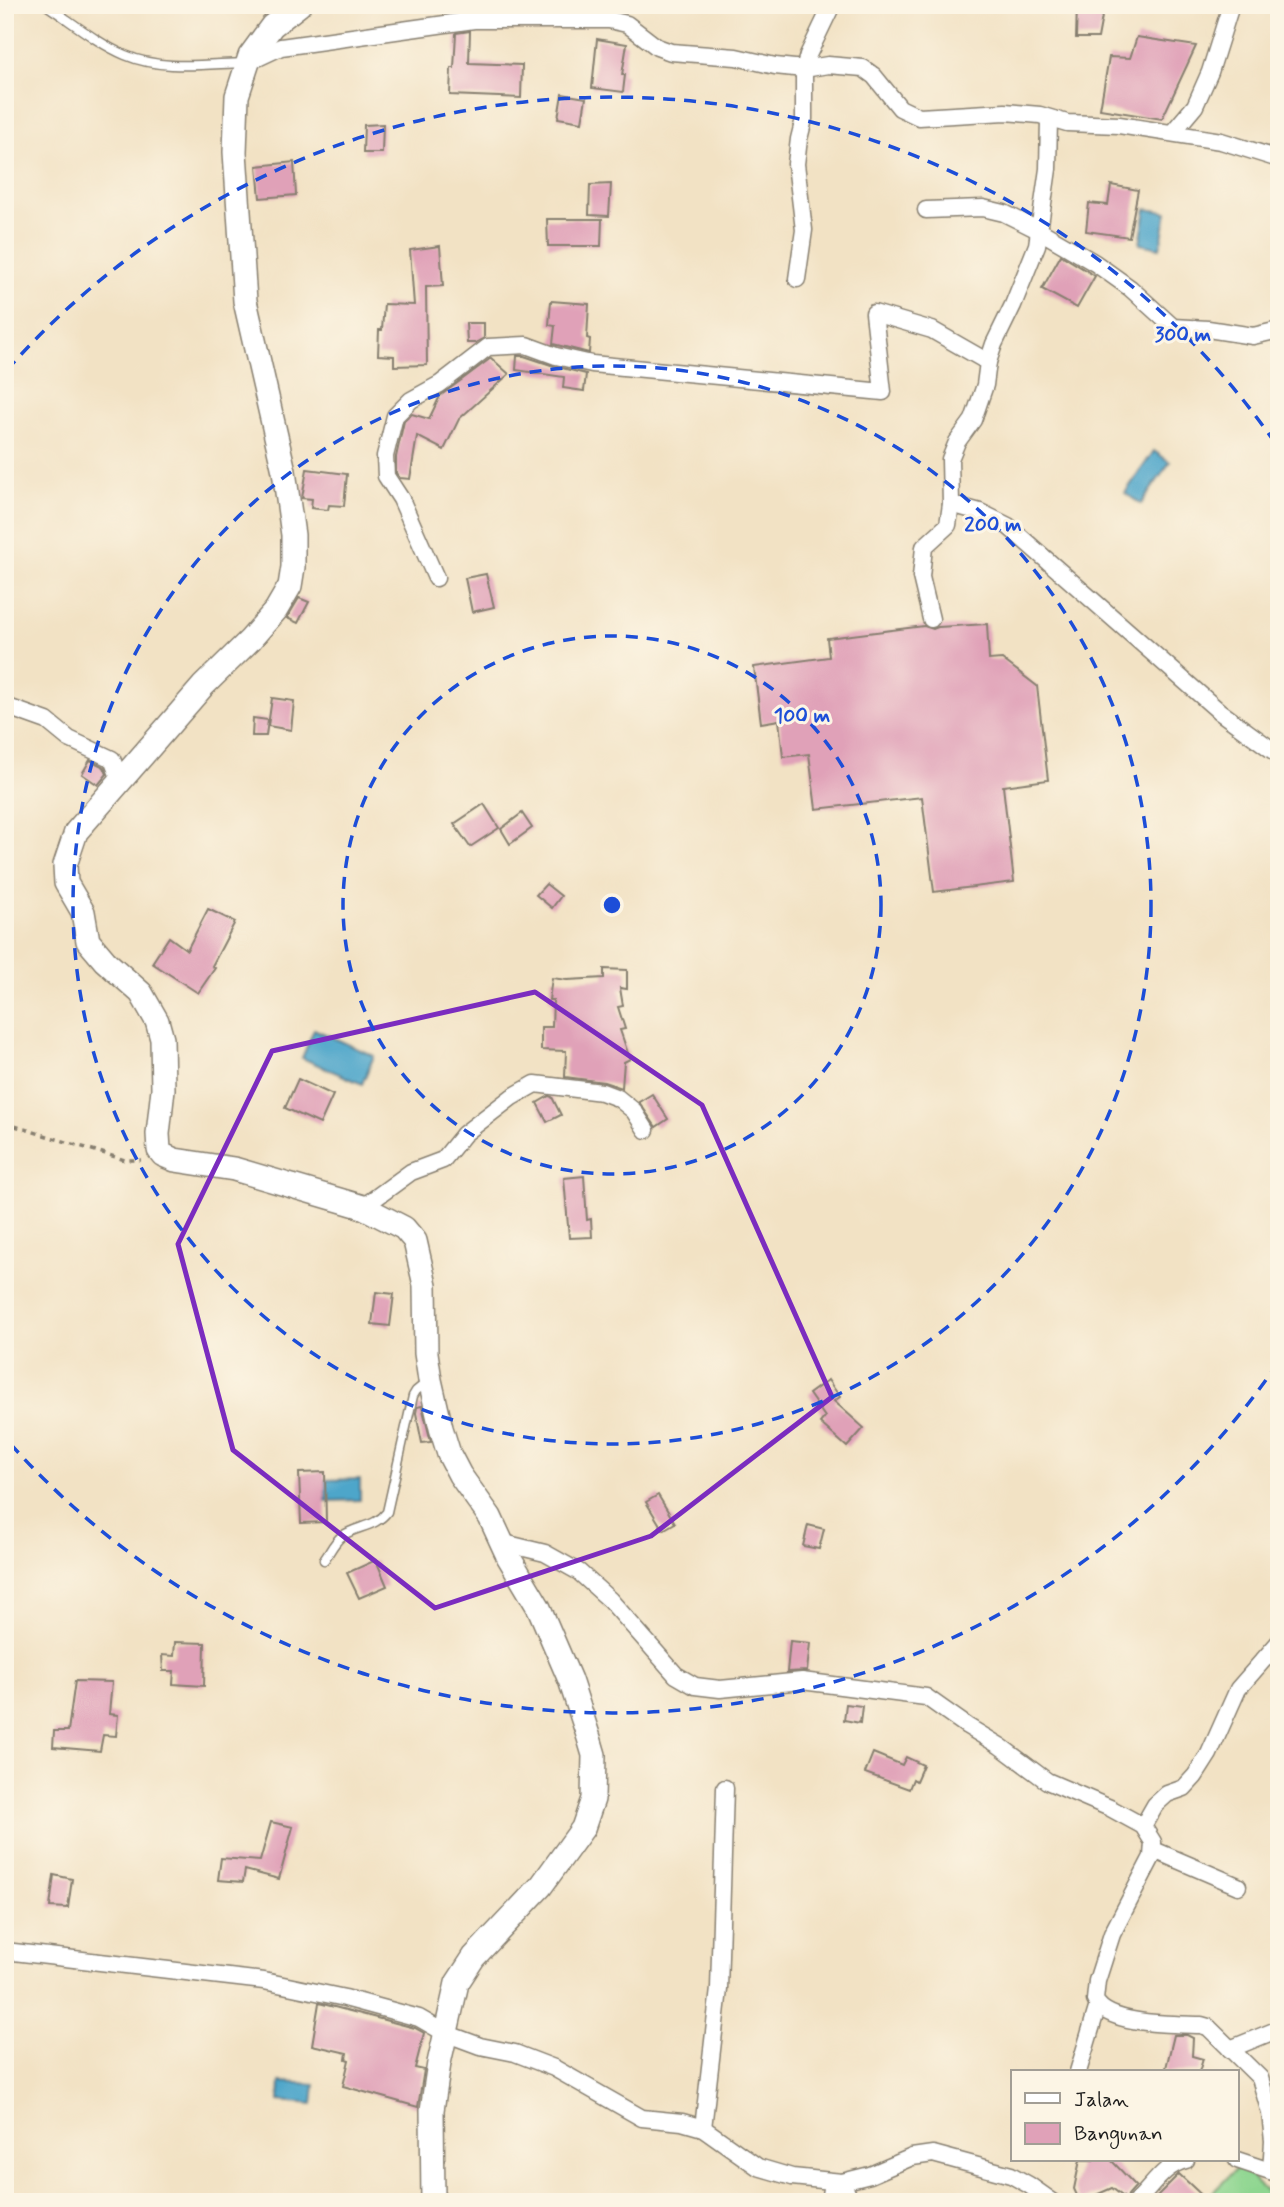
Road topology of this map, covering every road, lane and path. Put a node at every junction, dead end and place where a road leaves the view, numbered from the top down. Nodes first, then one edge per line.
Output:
1 (46, 5) edge
2 (299, 5) edge
3 (832, 5) edge
4 (1231, 5) edge
5 (247, 63) junction
6 (804, 69) junction
7 (1049, 119) junction
8 (1173, 132) junction
9 (1279, 159) edge
10 (926, 210) dead end
11 (1040, 231) junction
12 (797, 279) dead end
13 (1279, 330) edge
14 (988, 362) junction
15 (951, 504) junction
16 (436, 578) dead end
17 (931, 619) dead end
18 (5, 706) edge
19 (1279, 755) edge
20 (120, 780) junction
21 (5, 1124) edge
22 (646, 1130) dead end
23 (159, 1150) junction
24 (363, 1207) junction
25 (430, 1380) junction
26 (500, 1542) junction
27 (324, 1560) dead end
28 (1279, 1642) edge
29 (724, 1788) dead end
30 (1143, 1826) junction
31 (1154, 1850) junction
32 (1238, 1886) dead end
33 (5, 1951) edge
34 (1098, 2005) junction
35 (1279, 2029) edge
36 (445, 2033) junction
37 (1230, 2049) junction
38 (1079, 2070) edge
39 (703, 2128) junction
40 (1238, 2160) edge
41 (1019, 2162) edge
42 (1178, 2162) edge
43 (1275, 2172) edge
44 (1011, 2175) junction
45 (837, 2182) junction
46 (433, 2202) edge
47 (830, 2202) edge
48 (851, 2202) edge
49 (1053, 2202) edge
50 (1136, 2202) edge

1 - 5 lane
2 - 5 street
3 - 6 street
4 - 8 street
5 - 6 street
5 - 20 street
6 - 7 street
6 - 12 street
7 - 8 street
7 - 11 street
8 - 9 street
10 - 11 street
11 - 13 street
11 - 14 street
14 - 15 street
14 - 16 street
15 - 17 street
15 - 19 street
18 - 20 street
20 - 23 street
21 - 23 path
22 - 24 street
23 - 24 street
24 - 25 street
25 - 26 street
25 - 27 lane
26 - 30 street
26 - 36 street
28 - 30 street
29 - 39 street
30 - 31 street
31 - 32 street
31 - 34 street
33 - 36 street
34 - 37 street
34 - 38 street
35 - 37 street
36 - 39 street
36 - 46 street
37 - 43 street
39 - 45 street
40 - 43 street
41 - 44 street
42 - 50 street
44 - 45 street
44 - 49 street
45 - 47 street
45 - 48 street

